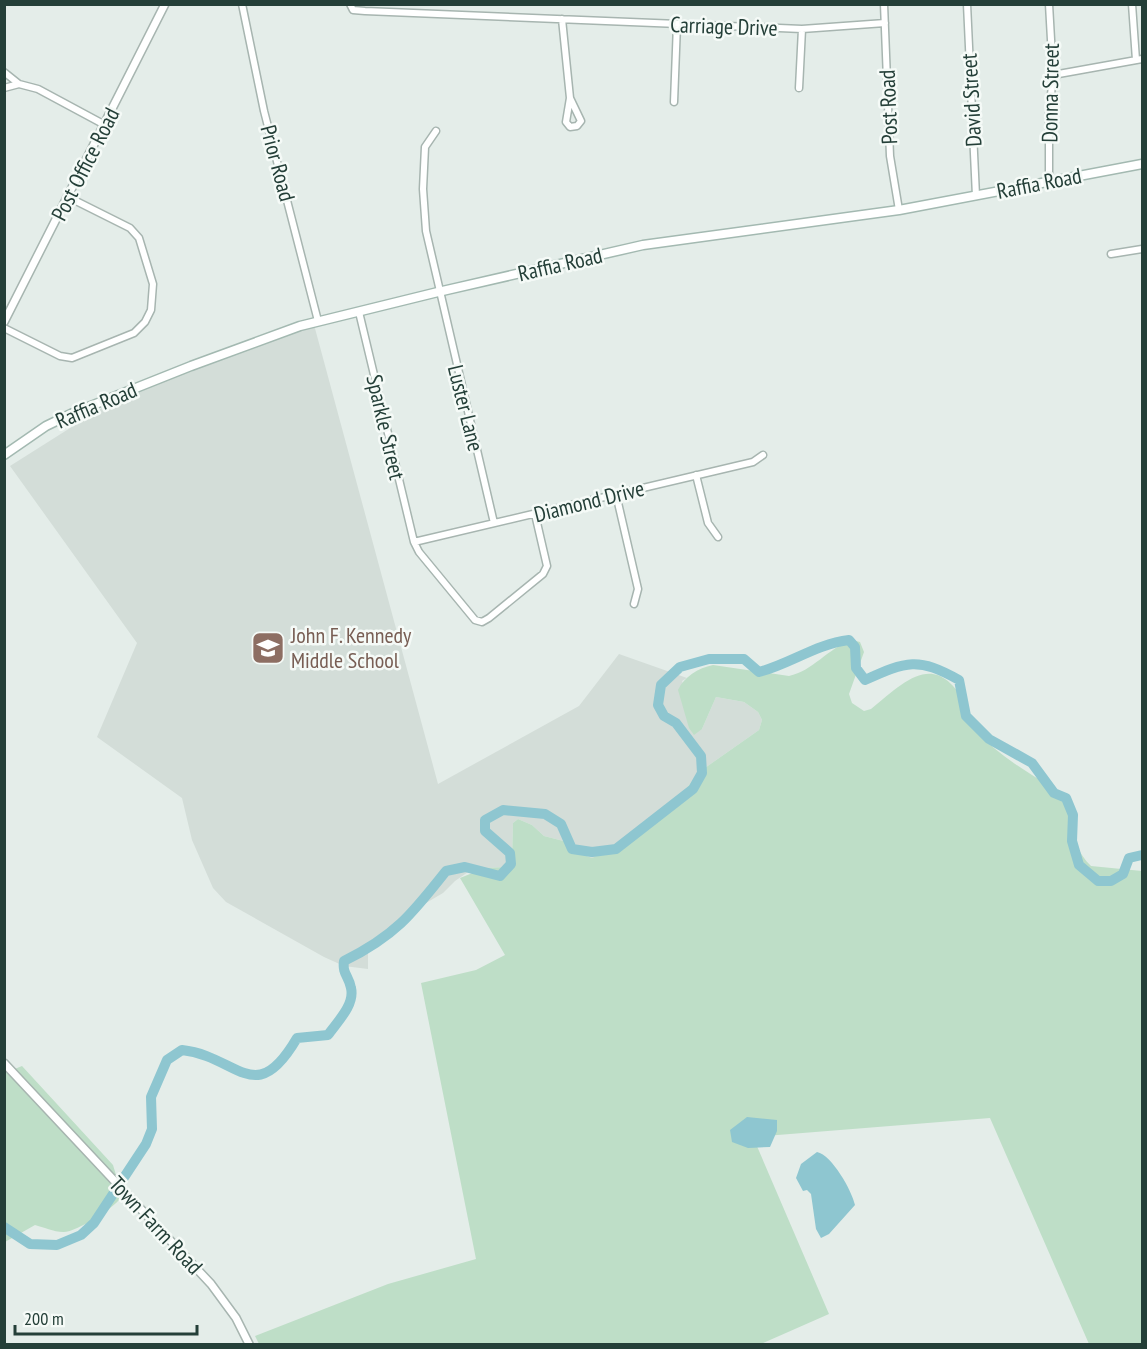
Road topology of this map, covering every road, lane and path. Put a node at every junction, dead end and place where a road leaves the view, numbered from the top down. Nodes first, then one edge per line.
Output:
1 (165, 4) edge
2 (242, 4) edge
3 (350, 4) edge
4 (884, 4) edge
5 (967, 4) edge
6 (1050, 4) edge
7 (1132, 4) edge
8 (562, 19) junction
9 (885, 23) junction
10 (677, 24) junction
11 (802, 29) junction
12 (1139, 60) edge
13 (4, 72) edge
14 (1053, 75) junction
15 (19, 84) junction
16 (4, 88) edge
17 (799, 88) dead end
18 (570, 99) dead end
19 (674, 102) dead end
20 (105, 124) junction
21 (436, 131) dead end
22 (1143, 164) edge
23 (1049, 181) junction
24 (976, 196) junction
25 (69, 197) junction
26 (899, 210) junction
27 (1143, 249) edge
28 (1111, 254) dead end
29 (438, 292) junction
30 (359, 312) junction
31 (318, 321) junction
32 (4, 322) edge
33 (4, 328) edge
34 (4, 455) edge
35 (763, 455) dead end
36 (696, 475) junction
37 (616, 494) junction
38 (536, 514) junction
39 (494, 523) junction
40 (718, 537) dead end
41 (414, 542) junction
42 (634, 604) dead end
43 (4, 1063) edge
44 (249, 1344) edge

1 - 20 street, Post Office Road
2 - 31 street, Prior Road
3 - 8 street, Carriage Drive
4 - 9 street, Post Road
5 - 24 street, David Street
6 - 14 street, Donna Street
7 - 12 street
8 - 10 street, Carriage Drive
8 - 18 street
9 - 11 street, Carriage Drive
9 - 26 street, Post Road
10 - 11 street, Carriage Drive
10 - 19 street
11 - 17 street
12 - 14 street
13 - 15 street
14 - 23 street, Donna Street
15 - 16 street
15 - 20 street
20 - 25 street, Post Office Road
21 - 29 street, Luster Lane
22 - 23 main road, Raffia Road
23 - 24 main road, Raffia Road
24 - 26 main road, Raffia Road
25 - 32 street, Post Office Road
25 - 33 street
26 - 29 main road, Raffia Road
27 - 28 street
29 - 30 main road, Raffia Road
29 - 39 street, Luster Lane
30 - 31 main road, Raffia Road
30 - 41 street, Sparkle Street
31 - 34 main road, Raffia Road
35 - 36 street, Diamond Drive
36 - 37 street, Diamond Drive
36 - 40 street
37 - 38 street, Diamond Drive
37 - 42 street
38 - 39 street, Diamond Drive
38 - 41 street
39 - 41 street, Diamond Drive
43 - 44 street, Town Farm Road

